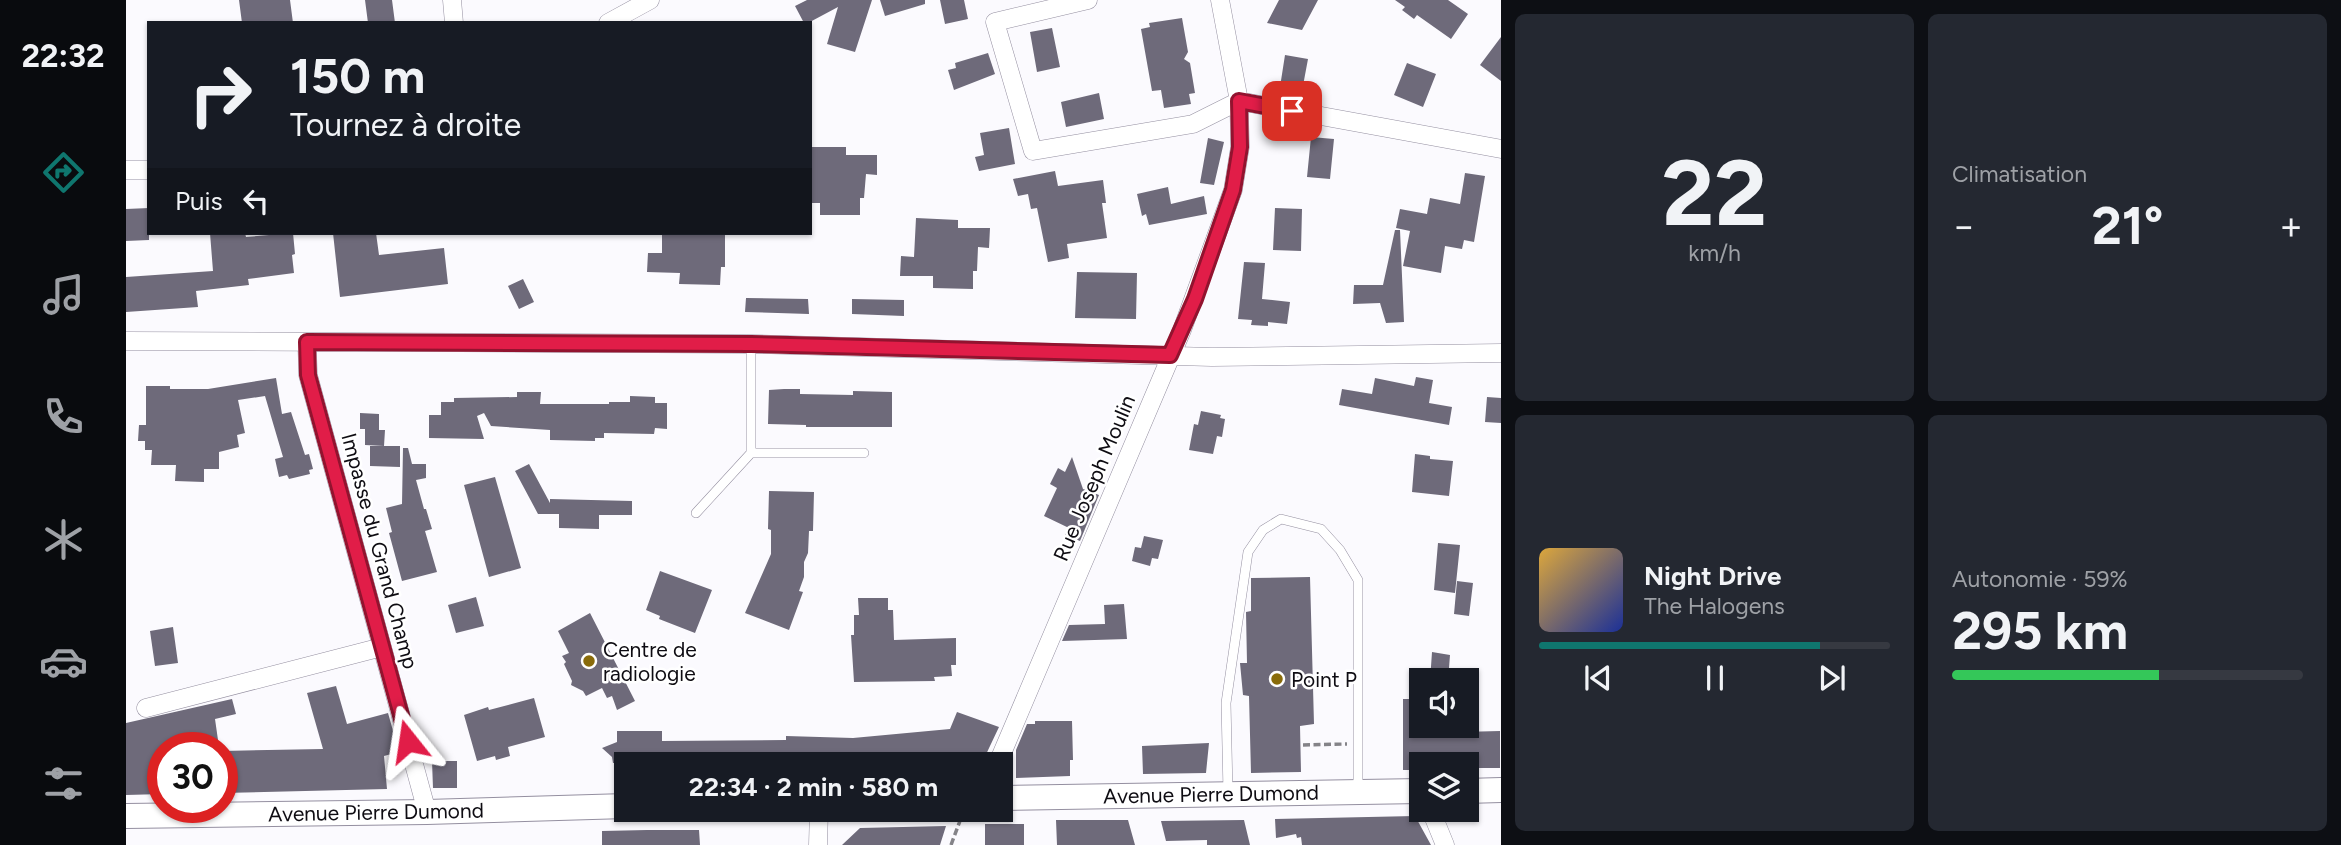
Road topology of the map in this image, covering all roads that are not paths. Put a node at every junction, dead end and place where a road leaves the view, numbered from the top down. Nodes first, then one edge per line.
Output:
1 (452, 0) edge
2 (650, 0) edge
3 (1088, 0) edge
4 (1220, 0) edge
5 (454, 21) edge
6 (612, 21) edge
7 (1239, 101) junction
8 (1501, 149) edge
9 (126, 170) edge
10 (147, 170) edge
11 (126, 341) edge
12 (307, 342) junction
13 (751, 344) junction
14 (1501, 353) edge
15 (1170, 355) junction
16 (751, 453) junction
17 (864, 453) dead end
18 (696, 513) dead end
19 (382, 647) junction
20 (146, 709) dead end
21 (1002, 752) edge
22 (1501, 790) edge
23 (1409, 791) edge
24 (1479, 791) edge
25 (1358, 793) junction
26 (1228, 794) junction
27 (1013, 798) edge
28 (614, 806) edge
29 (427, 812) junction
30 (126, 816) edge
31 (819, 822) edge
32 (1436, 822) edge
33 (818, 845) edge
34 (1445, 845) edge

1 - 5 street
2 - 6 street
3 - 7 street
4 - 7 street, Rue Joseph Moulin
7 - 8 street
7 - 15 street, Rue Joseph Moulin
9 - 10 street
11 - 12 street
12 - 13 street
12 - 19 street, Impasse du Grand Champ
13 - 15 street
13 - 16 lane
14 - 15 street
15 - 21 street, Rue Joseph Moulin
16 - 17 lane
16 - 18 lane
19 - 20 street
19 - 29 street, Impasse du Grand Champ
22 - 24 main road
23 - 25 main road, Avenue Pierre Dumond
25 - 26 main road, Avenue Pierre Dumond
25 - 26 lane
26 - 27 main road, Avenue Pierre Dumond
28 - 29 main road, Avenue Pierre Dumond
29 - 30 main road, Avenue Pierre Dumond
31 - 33 street
32 - 34 street

